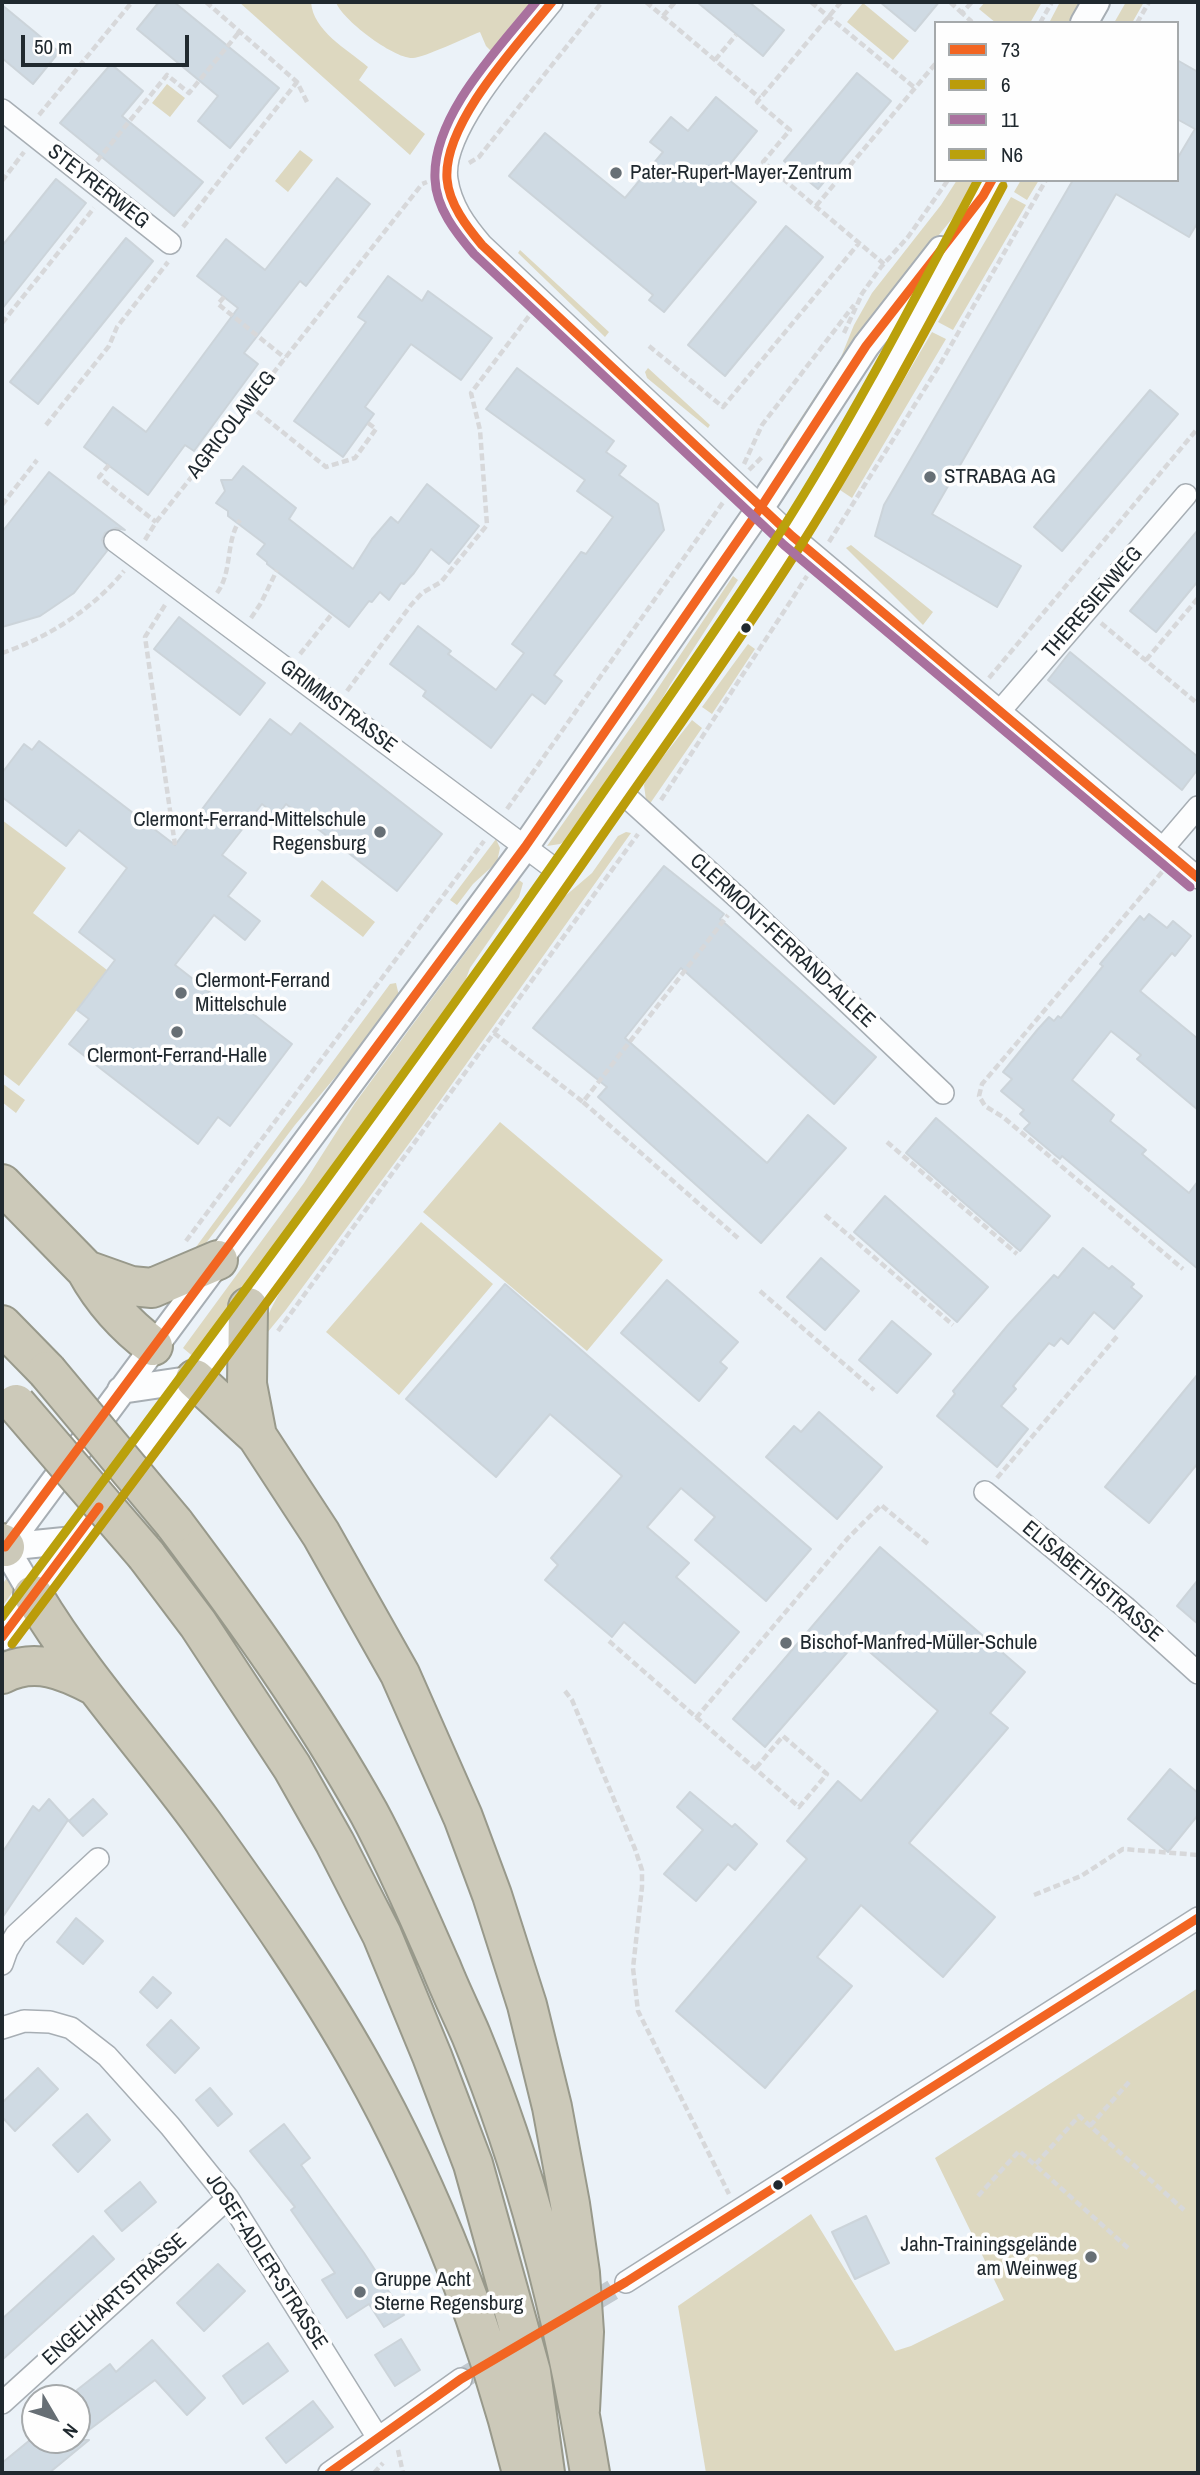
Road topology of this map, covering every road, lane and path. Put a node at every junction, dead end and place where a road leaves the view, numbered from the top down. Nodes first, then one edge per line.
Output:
1 (132, 2) edge
2 (206, 2) edge
3 (552, 2) edge
4 (601, 2) edge
5 (646, 2) edge
6 (675, 2) edge
7 (811, 2) edge
8 (841, 2) edge
9 (950, 2) edge
10 (972, 2) edge
11 (1052, 2) edge
12 (1096, 2) edge
13 (1149, 2) edge
14 (962, 13) junction
15 (663, 16) junction
16 (829, 17) junction
17 (971, 21) edge
18 (1041, 21) edge
19 (1085, 21) edge
20 (1138, 21) edge
21 (240, 31) junction
22 (736, 35) dead end
23 (715, 60) junction
24 (934, 65) edge
25 (297, 82) junction
26 (915, 88) junction
27 (760, 98) junction
28 (307, 102) dead end
29 (2, 110) edge
30 (873, 123) dead end
31 (880, 129) junction
32 (31, 134) junction
33 (837, 167) dead end
34 (844, 173) junction
35 (84, 176) junction
36 (446, 177) junction
37 (2, 181) edge
38 (947, 182) edge
39 (987, 188) edge
40 (105, 193) junction
41 (816, 206) junction
42 (170, 243) junction
43 (859, 243) junction
44 (884, 264) junction
45 (224, 297) dead end
46 (541, 300) junction
47 (2, 323) edge
48 (649, 346) dead end
49 (285, 358) junction
50 (248, 405) junction
51 (368, 423) dead end
52 (46, 425) dead end
53 (1198, 428) edge
54 (37, 460) dead end
55 (108, 465) dead end
56 (735, 484) junction
57 (1186, 495) dead end
58 (2, 505) edge
59 (761, 507) junction
60 (240, 520) dead end
61 (156, 522) junction
62 (792, 536) junction
63 (115, 541) dead end
64 (135, 556) junction
65 (277, 570) dead end
66 (177, 588) junction
67 (1198, 598) edge
68 (207, 608) junction
69 (1087, 611) junction
70 (332, 614) dead end
71 (240, 634) junction
72 (755, 634) dead end
73 (765, 640) dead end
74 (2, 653) edge
75 (1146, 660) junction
76 (288, 670) junction
77 (977, 692) junction
78 (1198, 704) edge
79 (336, 706) junction
80 (1000, 711) junction
81 (619, 790) junction
82 (1198, 807) edge
83 (496, 825) junction
84 (175, 845) dead end
85 (525, 847) junction
86 (1168, 853) junction
87 (560, 873) junction
88 (1198, 878) edge
89 (740, 900) junction
90 (414, 934) junction
91 (424, 941) dead end
92 (494, 1033) dead end
93 (943, 1093) dead end
94 (583, 1102) junction
95 (887, 1142) dead end
96 (2, 1184) edge
97 (825, 1215) dead end
98 (738, 1238) dead end
99 (183, 1246) dead end
100 (1017, 1254) dead end
101 (218, 1260) junction
102 (1183, 1269) dead end
103 (86, 1270) junction
104 (760, 1291) dead end
105 (248, 1307) junction
106 (2, 1325) edge
107 (953, 1325) dead end
108 (1119, 1334) dead end
109 (153, 1346) junction
110 (195, 1378) junction
111 (121, 1390) junction
112 (874, 1390) dead end
113 (9, 1396) edge
114 (257, 1436) junction
115 (985, 1492) joint
116 (74, 1540) junction
117 (928, 1544) dead end
118 (3, 1547) edge
119 (33, 1595) junction
120 (2, 1637) edge
121 (608, 1641) dead end
122 (1198, 1673) edge
123 (2, 1674) edge
124 (95, 1686) junction
125 (565, 1691) dead end
126 (696, 1718) junction
127 (755, 1769) junction
128 (1198, 1855) edge
129 (97, 1859) dead end
130 (1034, 1895) dead end
131 (1198, 1918) edge
132 (2, 1964) edge
133 (2, 2028) edge
134 (1129, 2082) dead end
135 (1090, 2126) junction
136 (1035, 2165) junction
137 (978, 2196) dead end
138 (228, 2198) junction
139 (1184, 2210) dead end
140 (737, 2211) junction
141 (1128, 2248) dead end
142 (626, 2282) tunnel mouth
143 (461, 2379) tunnel mouth
144 (2, 2403) edge
145 (580, 2410) junction
146 (378, 2438) junction
147 (329, 2473) edge
148 (522, 2473) edge
149 (545, 2473) edge
150 (590, 2473) edge

1 - 32 path, STEYRERWEG
2 - 21 path
3 - 36 street
4 - 36 path, AGRICOLAWEG
5 - 15 path
6 - 15 path
7 - 16 path
8 - 16 path
9 - 14 path
10 - 14 path
11 - 18 path
12 - 19 street
13 - 20 path
14 - 17 path
15 - 23 path
16 - 26 path
16 - 27 path
21 - 25 path
21 - 35 path
22 - 23 path
23 - 27 path
24 - 26 path
25 - 28 path
25 - 42 path
26 - 31 path
27 - 41 path
29 - 32 street, STEYRERWEG
30 - 31 path
31 - 34 path
32 - 35 street, STEYRERWEG
32 - 37 path
33 - 34 path
34 - 41 path
35 - 40 street, STEYRERWEG
36 - 46 street
36 - 49 path, AGRICOLAWEG
38 - 44 path
39 - 59 street
39 - 62 street
40 - 42 street, STEYRERWEG
40 - 47 path
41 - 43 path
42 - 52 path
43 - 44 path
43 - 48 path
44 - 56 path
45 - 49 path
46 - 56 street
46 - 79 path
49 - 50 path, AGRICOLAWEG
50 - 51 path
50 - 61 path, AGRICOLAWEG
53 - 77 path
54 - 58 path
55 - 61 path
56 - 59 street
56 - 83 path
57 - 69 street, THERESIENWEG
59 - 62 street
59 - 85 street
60 - 68 path
61 - 64 path, AGRICOLAWEG
62 - 77 street
62 - 81 street
63 - 64 street, GRIMMSTRASSE
64 - 66 street, GRIMMSTRASSE
64 - 74 path, AGRICOLAWEG
65 - 71 path
66 - 68 street, GRIMMSTRASSE
66 - 84 path
67 - 75 path
68 - 71 street, GRIMMSTRASSE
69 - 75 path
69 - 80 street, THERESIENWEG
70 - 76 path
71 - 76 street, GRIMMSTRASSE
72 - 73 path
75 - 78 path
76 - 79 street, GRIMMSTRASSE
77 - 80 street
79 - 83 street, GRIMMSTRASSE
80 - 86 street
81 - 87 street
81 - 89 street, CLERMONT-FERRAND-ALLEE
82 - 86 street
83 - 85 street, GRIMMSTRASSE
83 - 90 path
85 - 87 street, GRIMMSTRASSE
85 - 101 street
86 - 88 street
86 - 102 path
87 - 105 street
89 - 93 street, CLERMONT-FERRAND-ALLEE
89 - 94 path
90 - 91 path
90 - 99 path
92 - 94 path
94 - 98 path
95 - 100 path
96 - 103 highway
97 - 107 path
101 - 103 highway
101 - 109 street
103 - 109 highway
104 - 112 path
105 - 110 street
105 - 114 highway
106 - 145 highway, bridge
108 - 115 path
109 - 110 street
109 - 111 street
110 - 111 street
110 - 114 highway
110 - 116 street
111 - 118 street
113 - 149 highway, bridge
114 - 145 highway
115 - 122 street, ELISABETHSTRASSE
116 - 118 street
116 - 119 street
117 - 126 path
118 - 119 street
119 - 120 street
119 - 124 highway
121 - 126 path
123 - 124 highway
124 - 148 highway
125 - 140 path
126 - 127 path
127 - 127 path
128 - 130 path
129 - 132 street
131 - 140 street
133 - 138 street, JOSEF-ADLER-STRASSE
134 - 135 path
135 - 136 path
135 - 139 path
136 - 137 path
136 - 141 path
138 - 144 street, ENGELHARTSTRASSE
138 - 146 street, JOSEF-ADLER-STRASSE
140 - 142 street
143 - 146 street
145 - 150 highway
146 - 147 street

